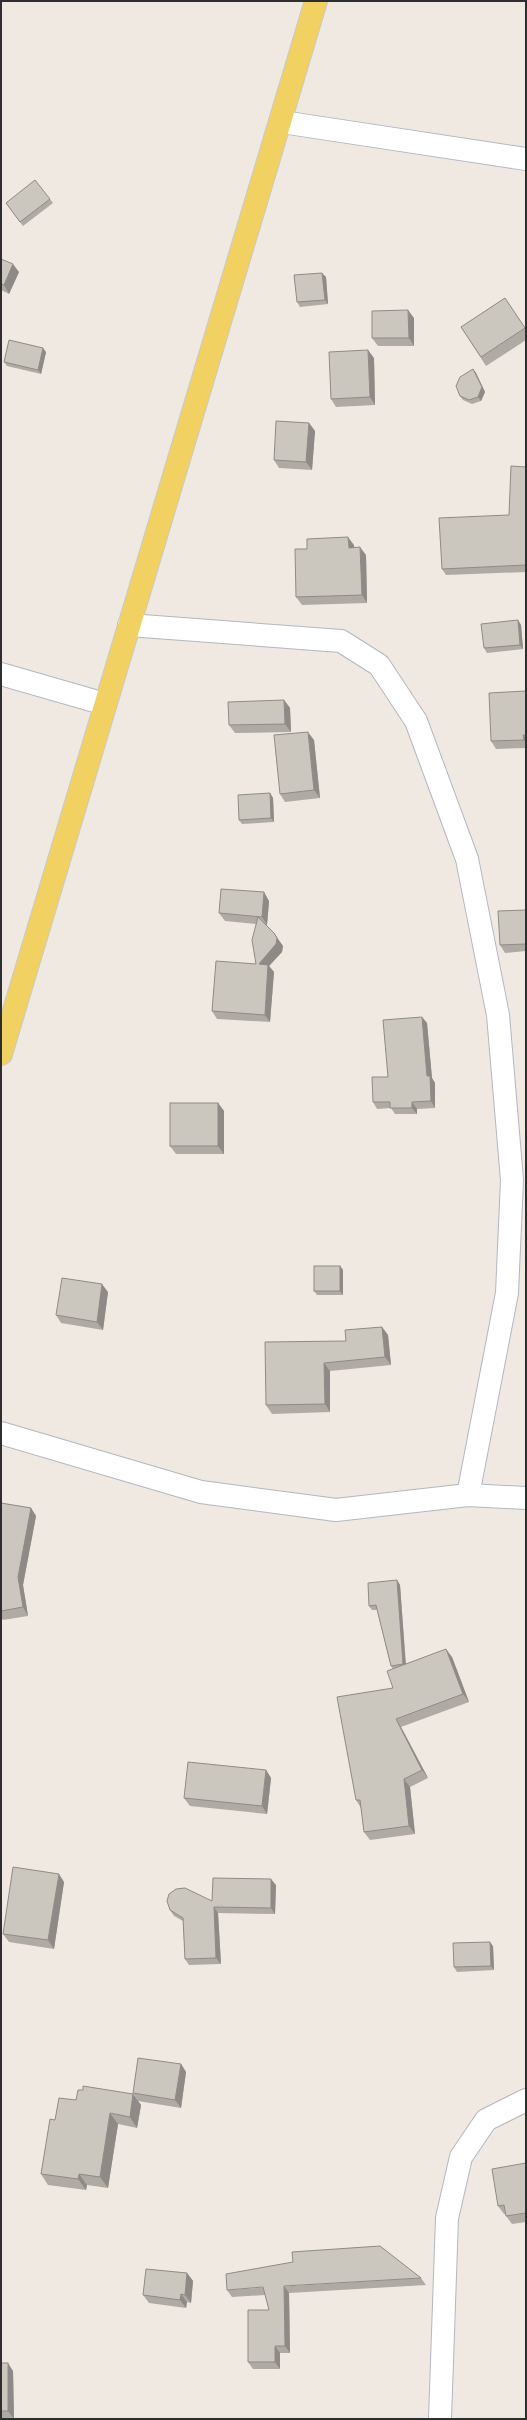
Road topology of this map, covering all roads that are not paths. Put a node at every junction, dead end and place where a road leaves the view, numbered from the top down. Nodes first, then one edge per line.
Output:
1 (316, 1) edge
2 (282, 122) junction
3 (526, 159) edge
4 (130, 625) junction
5 (1, 674) edge
6 (105, 704) junction
7 (1, 1054) edge
8 (1, 1433) edge
9 (468, 1495) junction
10 (526, 1498) edge
11 (526, 2100) edge
12 (440, 2419) edge

1 - 2 main road
2 - 3 street
2 - 4 main road
4 - 6 main road
4 - 9 street
5 - 6 street
6 - 7 main road
8 - 9 street
9 - 10 street
11 - 12 street

